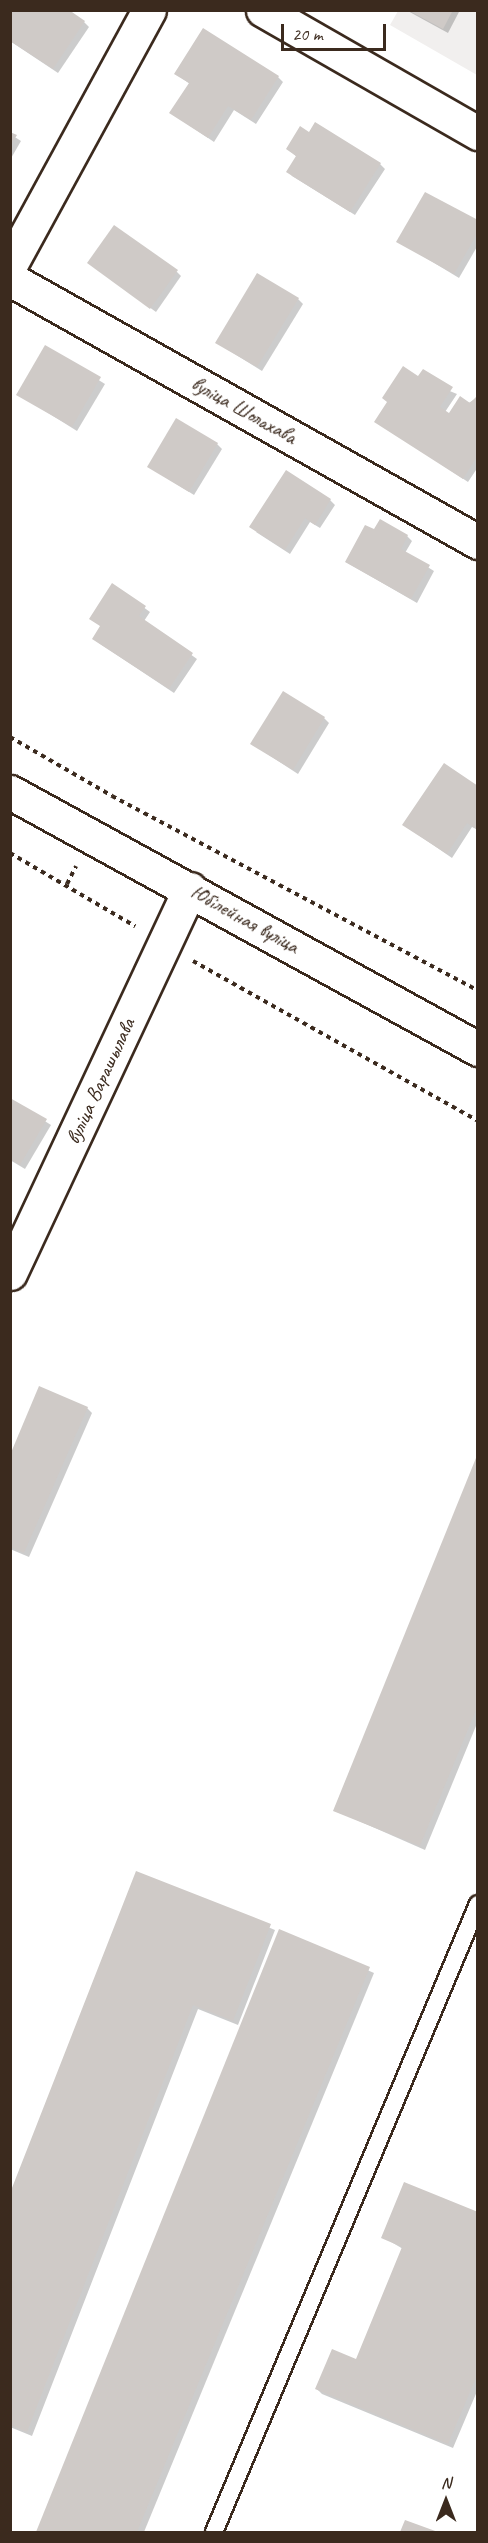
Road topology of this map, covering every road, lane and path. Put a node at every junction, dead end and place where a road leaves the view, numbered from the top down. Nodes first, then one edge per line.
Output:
1 (149, 10) edge
2 (263, 10) edge
3 (477, 133) edge
4 (10, 265) edge
5 (10, 279) edge
6 (477, 542) edge
7 (10, 737) edge
8 (10, 792) edge
9 (10, 853) edge
10 (190, 889) junction
11 (164, 944) junction
12 (477, 991) edge
13 (477, 1049) edge
14 (477, 1121) edge
15 (10, 1273) edge
16 (477, 1904) edge
17 (214, 2532) edge

1 - 4 street
2 - 3 street
5 - 6 street, вуліца Шолахава
7 - 12 path
8 - 10 street, Юбілейная вуліца
9 - 11 path
10 - 11 street, вуліца Варашылава
10 - 13 street, Юбілейная вуліца
11 - 14 path
11 - 15 street, вуліца Варашылава
16 - 17 lane

